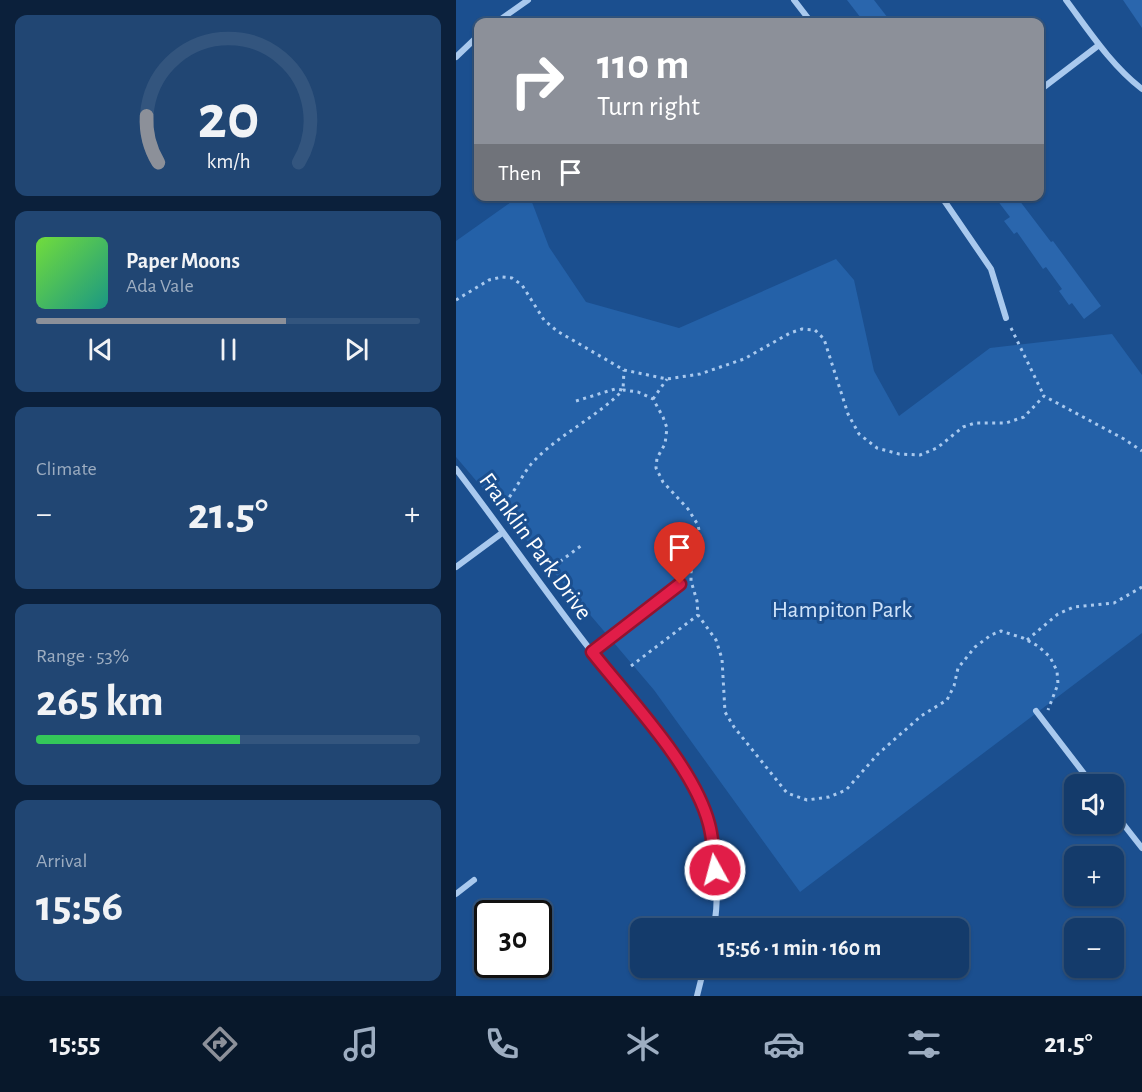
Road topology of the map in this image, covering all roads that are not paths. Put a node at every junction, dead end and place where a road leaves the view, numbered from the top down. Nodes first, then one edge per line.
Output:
1 (528, 0) edge
2 (794, 0) edge
3 (1066, 0) edge
4 (503, 18) edge
5 (808, 18) edge
6 (474, 40) edge
7 (1099, 45) junction
8 (456, 57) edge
9 (1044, 87) edge
10 (1142, 89) edge
11 (944, 201) edge
12 (1006, 318) road end
13 (456, 469) edge
14 (502, 533) junction
15 (456, 567) edge
16 (680, 584) dead end
17 (592, 652) junction
18 (1036, 711) dead end
19 (1084, 774) edge
20 (1124, 825) edge
21 (1142, 848) edge
22 (474, 880) dead end
23 (456, 894) edge
24 (716, 918) edge
25 (702, 978) edge
26 (697, 996) edge

1 - 4 street
2 - 5 street
3 - 7 street
6 - 8 street
7 - 9 street
7 - 10 street
11 - 12 street
13 - 14 street, Franklin Park Drive
14 - 15 street
14 - 17 street, Franklin Park Drive
16 - 17 lane
17 - 24 street, Franklin Park Drive
18 - 19 street
20 - 21 street
22 - 23 street
25 - 26 street

